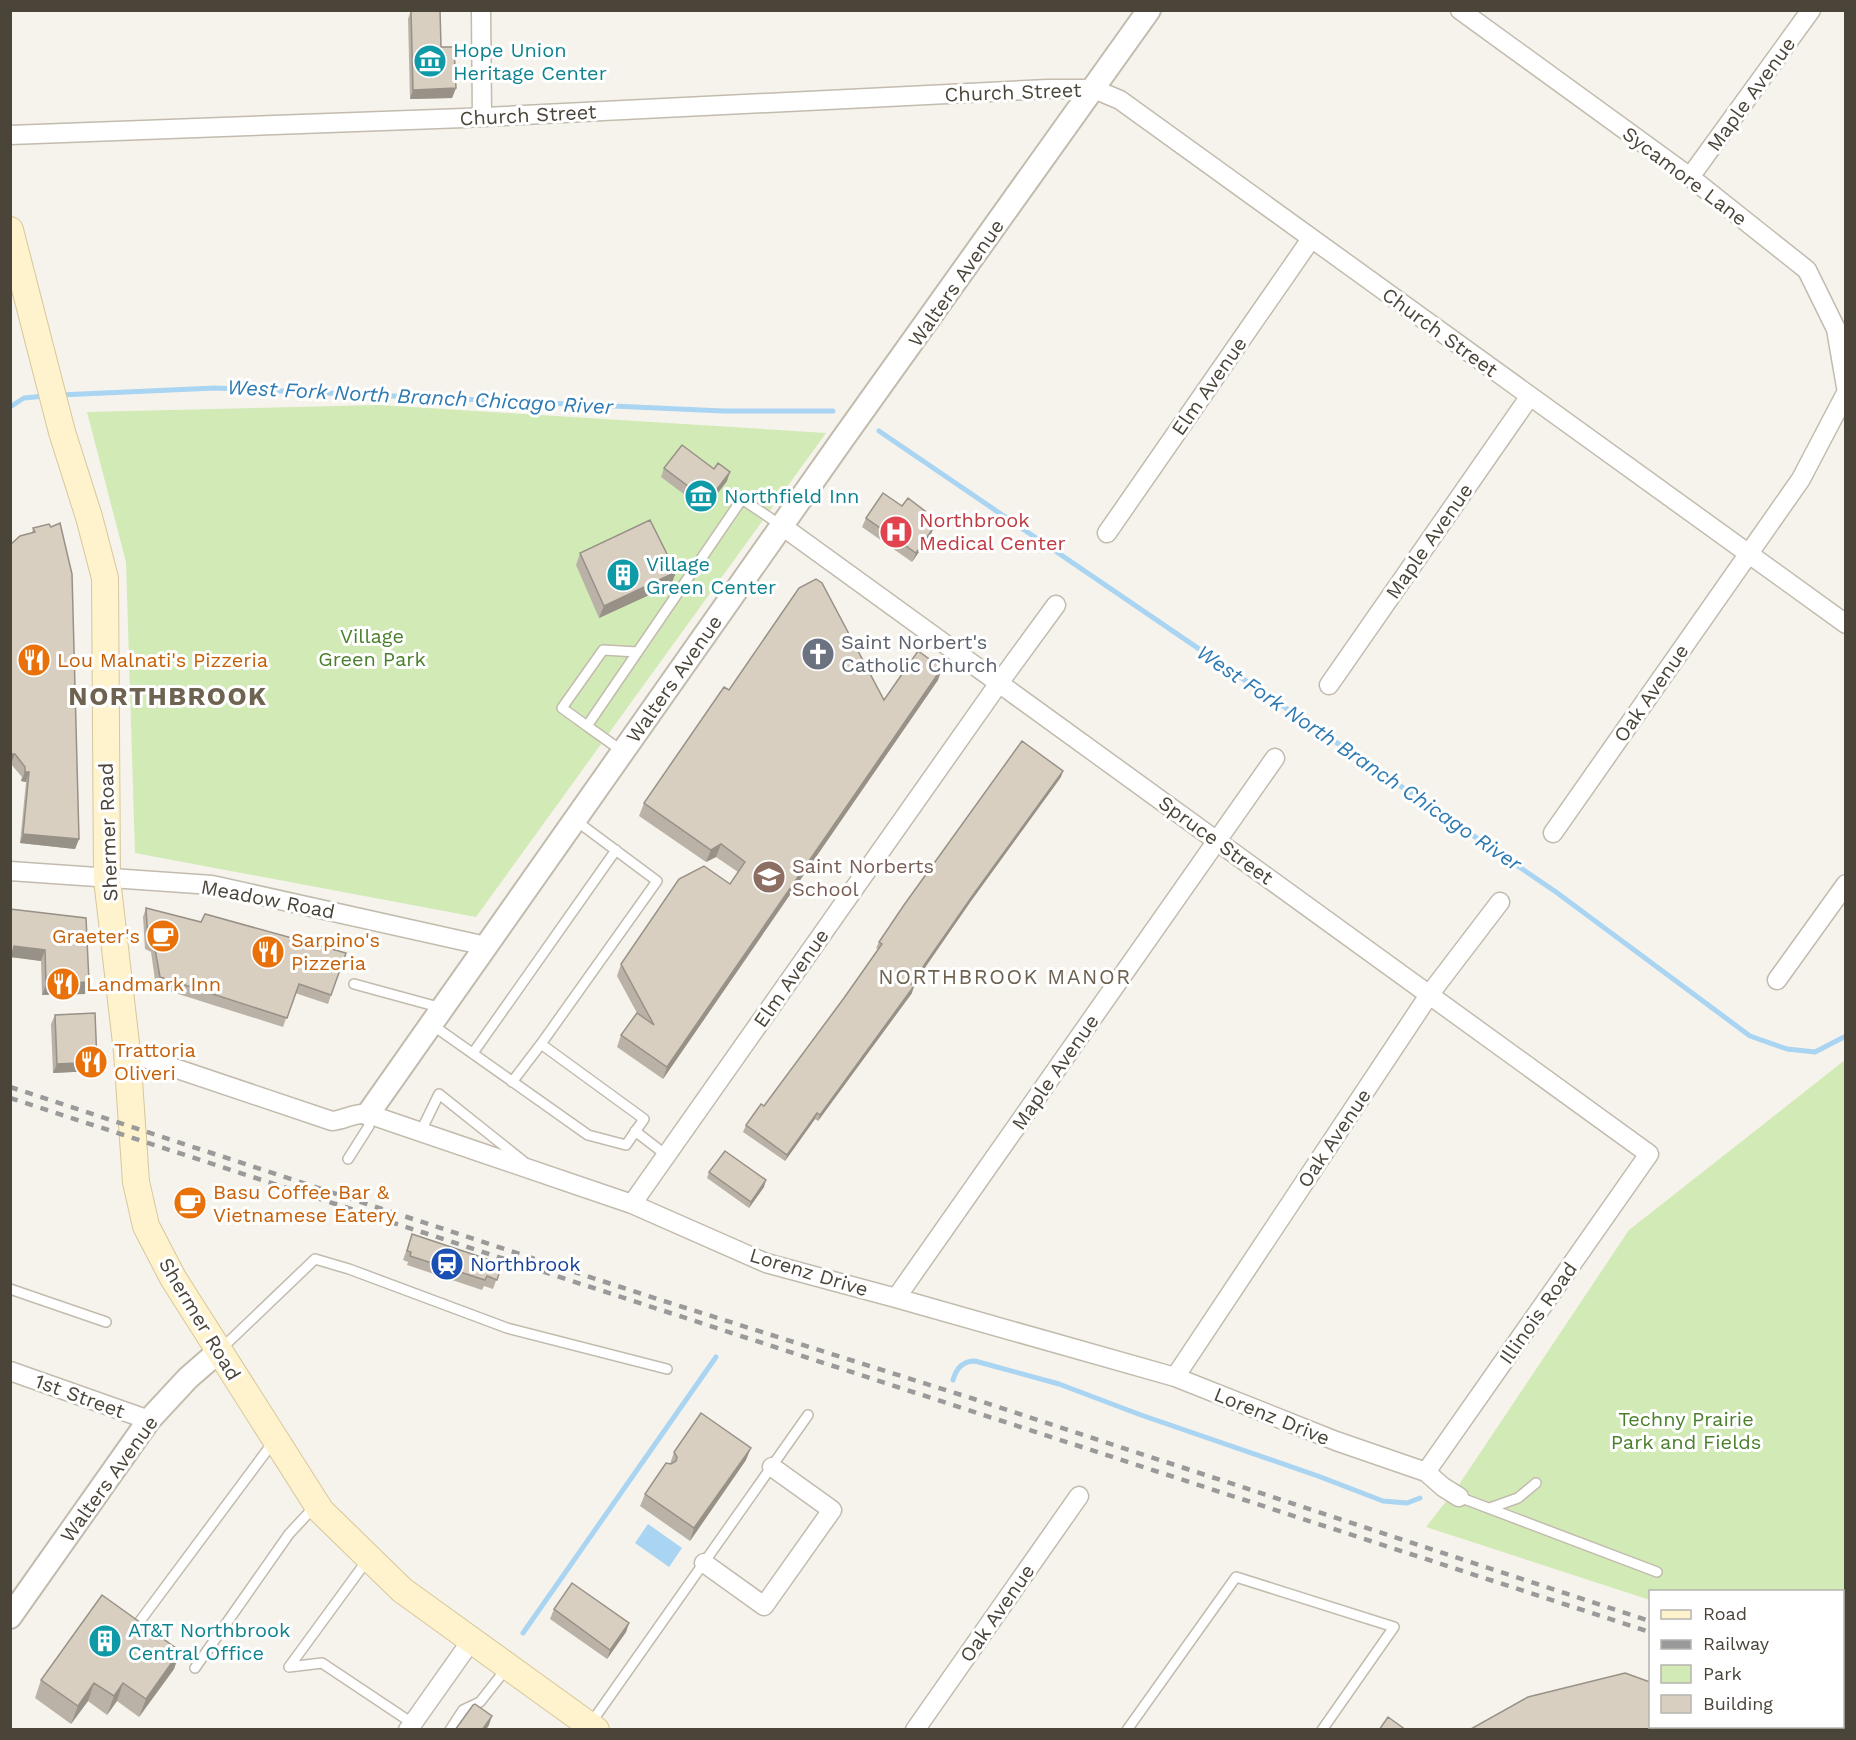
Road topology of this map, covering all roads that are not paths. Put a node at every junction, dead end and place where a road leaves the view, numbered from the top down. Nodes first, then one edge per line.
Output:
1 (481, 10) edge
2 (1149, 10) edge
3 (1460, 10) edge
4 (1811, 10) edge
5 (1094, 89) junction
6 (482, 117) junction
7 (10, 135) edge
8 (1690, 177) junction
9 (1311, 239) junction
10 (12, 240) edge
11 (1845, 387) edge
12 (1845, 393) edge
13 (1530, 396) junction
14 (782, 526) junction
15 (1107, 533) dead end
16 (1749, 554) junction
17 (1056, 605) dead end
18 (1845, 624) edge
19 (637, 652) junction
20 (999, 683) junction
21 (1329, 685) dead end
22 (587, 726) junction
23 (623, 752) junction
24 (1275, 758) dead end
25 (575, 820) junction
26 (1553, 833) dead end
27 (1217, 841) junction
28 (616, 850) junction
29 (10, 871) edge
30 (107, 879) junction
31 (1845, 884) edge
32 (1500, 902) dead end
33 (486, 946) junction
34 (1778, 980) dead end
35 (354, 984) dead end
36 (1429, 995) junction
37 (437, 1016) junction
38 (541, 1044) junction
39 (127, 1052) junction
40 (473, 1053) junction
41 (512, 1082) junction
42 (368, 1114) junction
43 (635, 1131) junction
44 (420, 1133) junction
45 (1650, 1154) joint
46 (666, 1155) junction
47 (348, 1160) dead end
48 (538, 1173) junction
49 (632, 1204) junction
50 (10, 1289) edge
51 (896, 1298) junction
52 (106, 1322) dead end
53 (219, 1351) junction
54 (667, 1369) dead end
55 (10, 1371) edge
56 (1175, 1377) junction
57 (808, 1415) dead end
58 (149, 1420) junction
59 (276, 1439) junction
60 (772, 1467) junction
61 (1426, 1472) junction
62 (1536, 1484) dead end
63 (1080, 1496) dead end
64 (1459, 1497) joint
65 (317, 1504) junction
66 (1490, 1508) junction
67 (368, 1558) junction
68 (704, 1563) junction
69 (1657, 1572) dead end
70 (10, 1617) edge
71 (141, 1622) edge
72 (471, 1641) junction
73 (508, 1667) junction
74 (195, 1668) dead end
75 (410, 1726) edge
76 (593, 1727) edge
77 (450, 1730) edge
78 (915, 1730) edge
79 (1127, 1730) edge
80 (1322, 1730) edge

1 - 6 street
2 - 5 street, Walters Avenue
3 - 8 street, Sycamore Lane
4 - 8 street, Maple Avenue
5 - 6 street, Church Street
5 - 9 street, Church Street
5 - 14 street, Walters Avenue
6 - 7 street, Church Street
8 - 11 street, Sycamore Lane
9 - 13 street, Church Street
9 - 15 street, Elm Avenue
10 - 30 main road, Shermer Road
12 - 16 street
13 - 16 street, Church Street
13 - 21 street, Maple Avenue
14 - 19 lane
14 - 20 street, Spruce Street
14 - 23 street, Walters Avenue
16 - 18 street, Church Street
16 - 26 street, Oak Avenue
17 - 20 street, Elm Avenue
19 - 22 lane
19 - 22 lane
20 - 27 street, Spruce Street
20 - 46 street, Elm Avenue
22 - 23 lane
23 - 25 street, Walters Avenue
24 - 27 street, Maple Avenue
25 - 28 lane
25 - 33 street, Walters Avenue
27 - 36 street, Spruce Street
27 - 51 street, Maple Avenue
28 - 38 lane
28 - 40 lane
29 - 30 street, Meadow Road
30 - 33 street, Meadow Road
30 - 39 main road, Shermer Road
31 - 34 street
32 - 36 street, Oak Avenue
33 - 37 street, Walters Avenue
35 - 37 lane
36 - 45 street, Spruce Street
36 - 56 street, Oak Avenue
37 - 40 lane
37 - 42 street, Walters Avenue
38 - 41 lane
38 - 43 lane
39 - 42 street
39 - 53 main road, Shermer Road
40 - 41 lane
41 - 43 lane
42 - 44 street, Lorenz Drive
42 - 47 lane
43 - 46 lane
44 - 48 street, Lorenz Drive
44 - 48 lane
45 - 61 street, Illinois Road
46 - 49 street, Elm Avenue
48 - 49 street, Lorenz Drive
49 - 51 street, Lorenz Drive
50 - 52 lane
51 - 56 street, Lorenz Drive
53 - 54 lane
53 - 58 street, Walters Avenue
53 - 59 main road, Shermer Road
55 - 58 street, 1st Street
56 - 61 street, Lorenz Drive
57 - 60 lane
58 - 70 street, Walters Avenue
59 - 65 main road, Shermer Road
59 - 71 lane
60 - 68 lane
60 - 68 street
61 - 64 street
62 - 66 lane
63 - 78 street, Oak Avenue
64 - 66 lane
65 - 67 main road, Shermer Road
65 - 74 lane
66 - 69 lane
67 - 72 main road, Shermer Road
67 - 75 lane
68 - 76 lane
72 - 73 main road, Shermer Road
72 - 75 street
73 - 76 main road, Shermer Road
73 - 77 lane
79 - 80 lane

